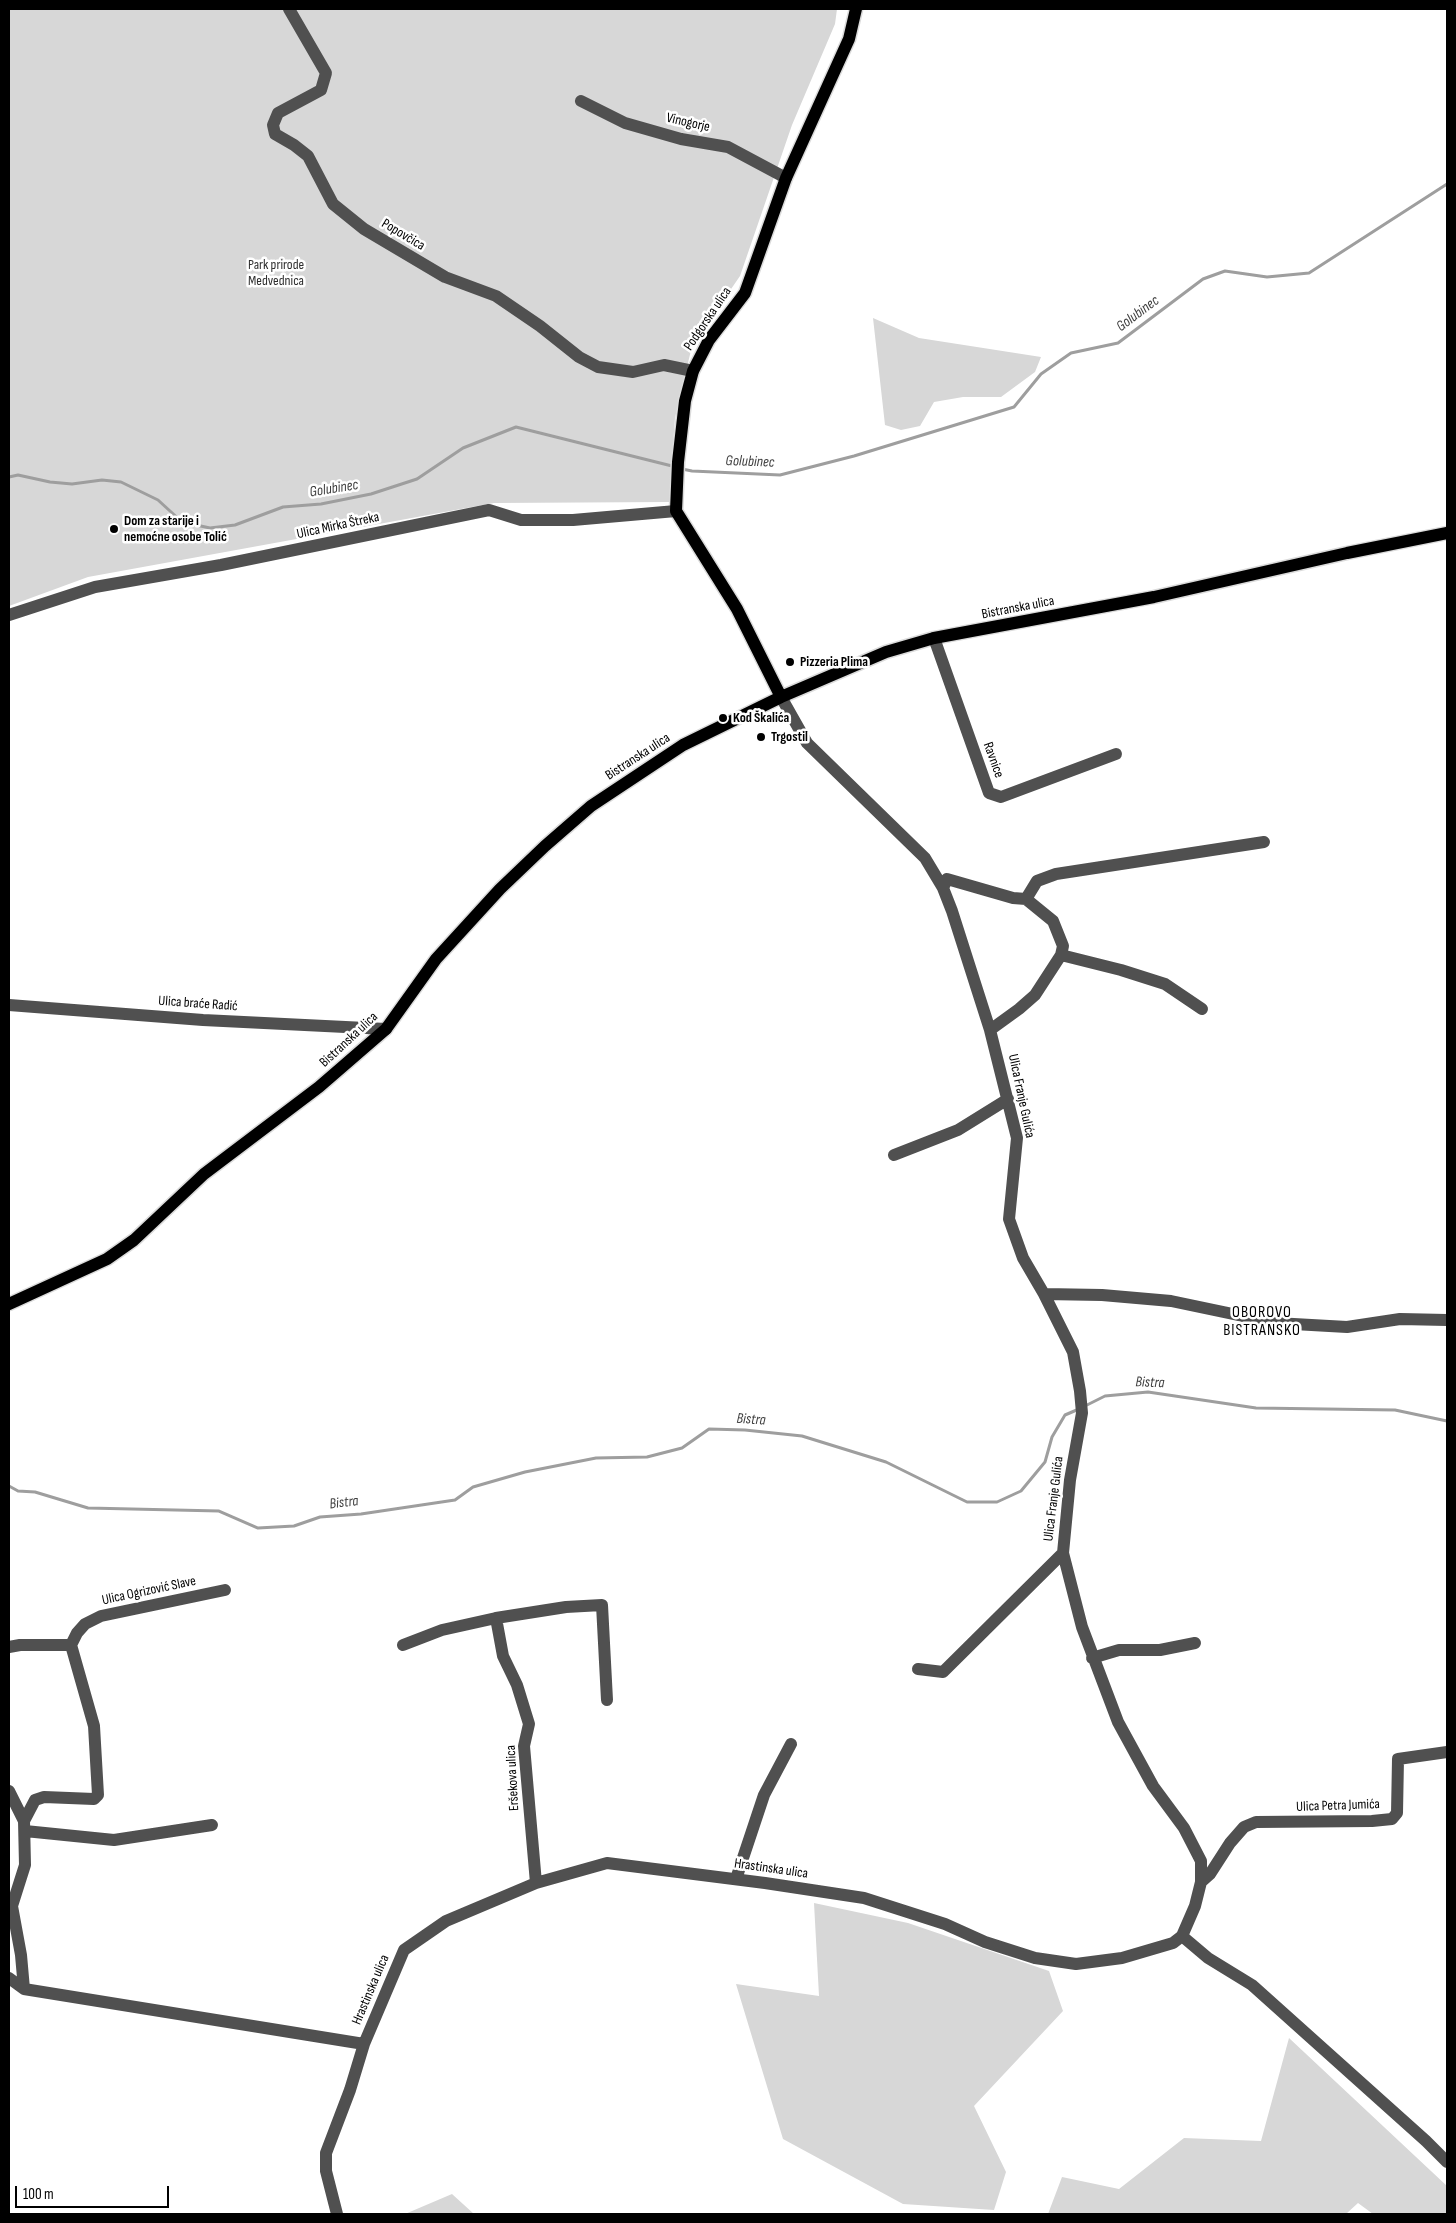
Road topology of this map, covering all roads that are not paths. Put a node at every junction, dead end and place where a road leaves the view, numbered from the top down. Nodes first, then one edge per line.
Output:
1 (289, 9) edge
2 (856, 9) edge
3 (581, 101) dead end
4 (786, 178) junction
5 (693, 371) junction
6 (676, 511) junction
7 (1447, 533) edge
8 (9, 615) edge
9 (934, 638) junction
10 (781, 697) junction
11 (1116, 754) dead end
12 (1264, 842) dead end
13 (943, 888) junction
14 (1026, 899) junction
15 (1061, 955) junction
16 (9, 1004) edge
17 (1202, 1010) dead end
18 (386, 1029) junction
19 (990, 1030) junction
20 (1008, 1099) junction
21 (894, 1155) dead end
22 (1044, 1294) junction
23 (9, 1304) edge
24 (1447, 1320) edge
25 (1063, 1553) junction
26 (225, 1590) dead end
27 (496, 1618) junction
28 (1195, 1643) dead end
29 (71, 1645) junction
30 (403, 1645) dead end
31 (9, 1647) edge
32 (1092, 1658) junction
33 (918, 1669) dead end
34 (607, 1700) dead end
35 (791, 1744) dead end
36 (1447, 1752) edge
37 (9, 1792) edge
38 (25, 1826) junction
39 (212, 1826) dead end
40 (736, 1879) junction
41 (1200, 1882) junction
42 (536, 1883) junction
43 (1182, 1936) junction
44 (9, 1978) edge
45 (24, 1990) junction
46 (364, 2044) junction
47 (1447, 2162) edge
48 (337, 2214) edge

1 - 5 street, Popovčica
2 - 4 main road, Podgorska ulica
3 - 4 street, Vinogorje
4 - 5 main road, Podgorska ulica
5 - 6 main road, Podgorska ulica
6 - 8 street, Ulica Mirka Štreka
6 - 10 main road
7 - 9 main road, Bistranska ulica
9 - 10 main road, Bistranska ulica
9 - 11 street, Ravnice
10 - 13 street, Ulica Franje Gulića
10 - 18 main road, Bistranska ulica
12 - 14 street
13 - 14 street
13 - 19 street, Ulica Franje Gulića
14 - 15 street
15 - 17 street
15 - 19 street
16 - 18 street, Ulica braće Radić
18 - 23 main road, Bistranska ulica
19 - 20 street, Ulica Franje Gulića
20 - 21 street
20 - 22 street, Ulica Franje Gulića
22 - 24 street
22 - 25 street, Ulica Franje Gulića
25 - 32 street, Ulica Franje Gulića
25 - 33 street, Ulica Franje Gulića
26 - 29 street, Ulica Ogrizović Slave
27 - 30 street
27 - 34 street
27 - 42 street, Eršekova ulica
28 - 32 street
29 - 31 street
29 - 38 street
32 - 41 street, Ulica Franje Gulića
35 - 40 street
36 - 41 street, Ulica Petra Jumića
37 - 38 street
38 - 39 street
38 - 45 street
40 - 42 street, Hrastinska ulica
40 - 43 street, Hrastinska ulica
41 - 43 street
42 - 46 street, Hrastinska ulica
43 - 47 street
44 - 45 street, Hrastinska ulica
45 - 46 street, Hrastinska ulica
46 - 48 street, Hrastinska ulica

